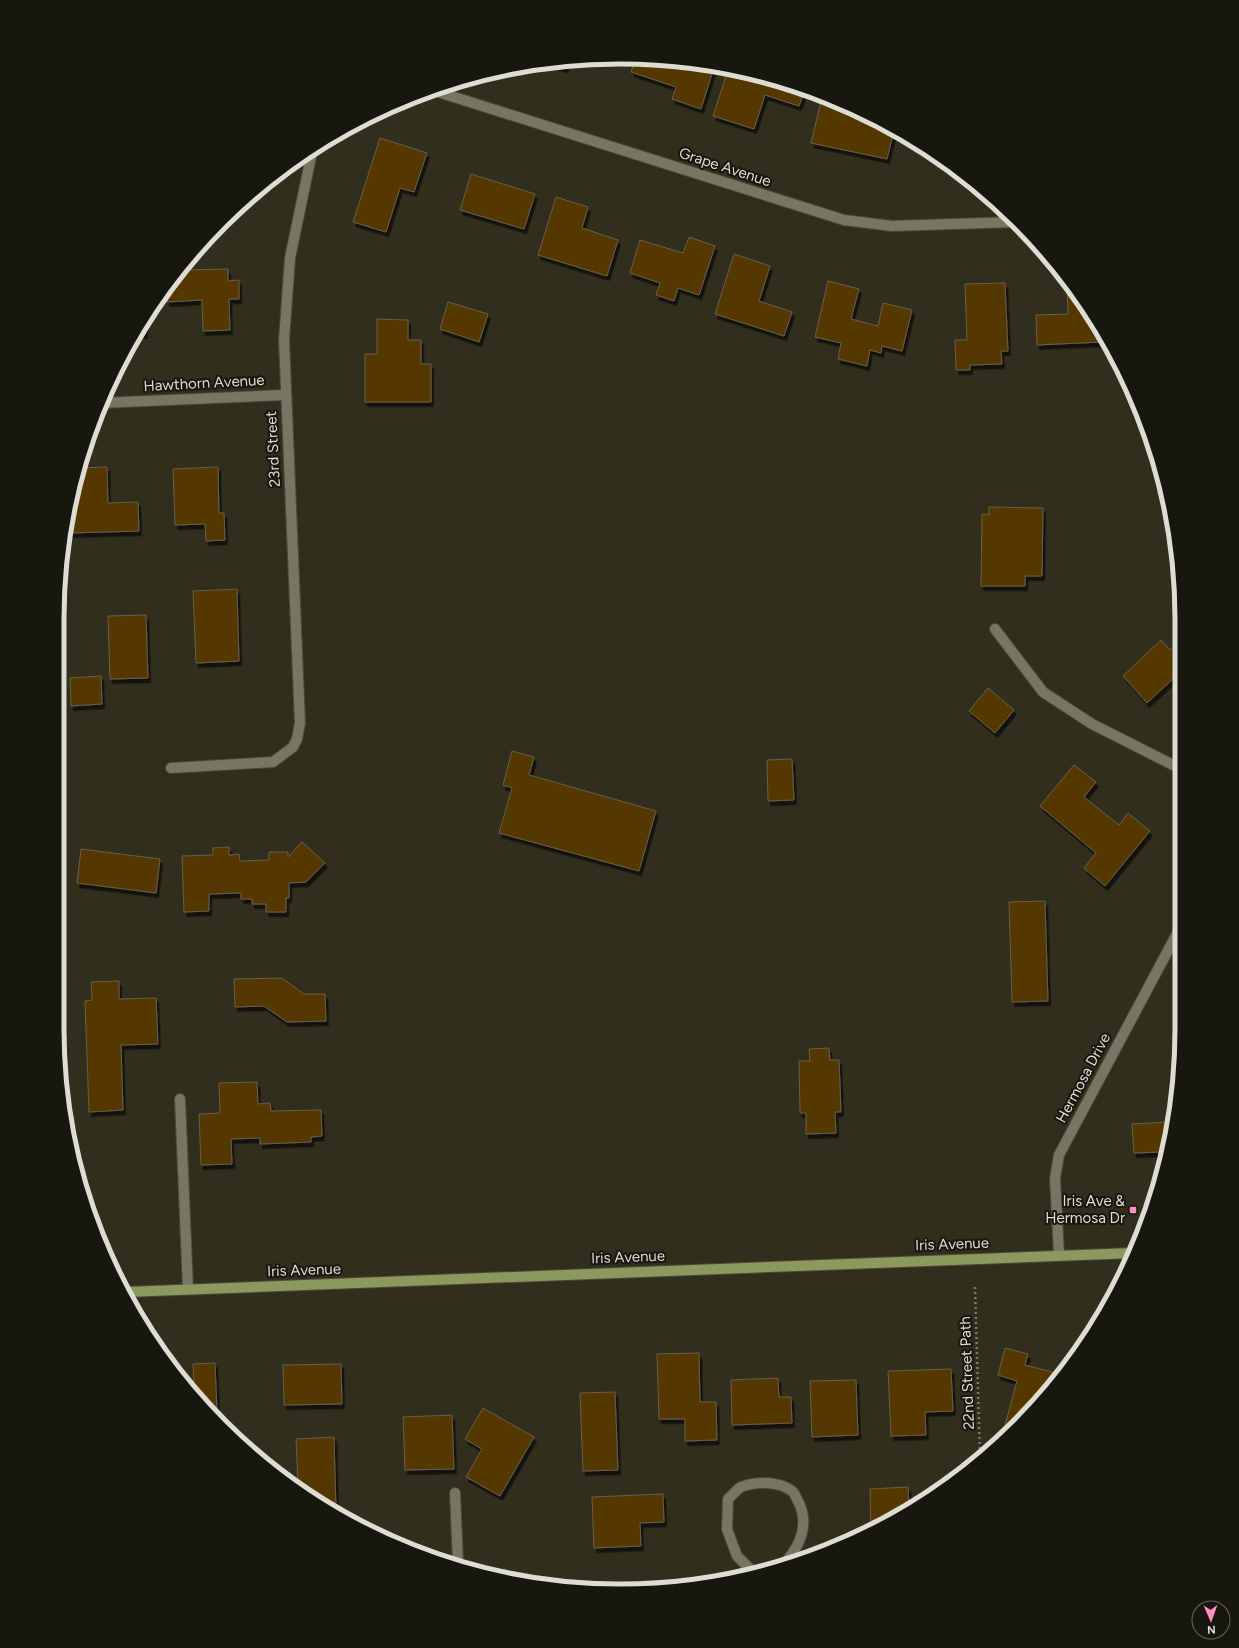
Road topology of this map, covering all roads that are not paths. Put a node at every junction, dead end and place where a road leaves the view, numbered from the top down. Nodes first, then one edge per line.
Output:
1 (441, 93) edge
2 (311, 158) edge
3 (1007, 222) edge
4 (286, 395) junction
5 (108, 403) edge
6 (995, 629) dead end
7 (1175, 766) edge
8 (171, 768) dead end
9 (1175, 937) edge
10 (180, 1099) dead end
11 (1128, 1253) edge
12 (1059, 1254) junction
13 (188, 1289) junction
14 (130, 1292) edge
15 (455, 1493) dead end
16 (789, 1557) edge
17 (458, 1560) edge
18 (749, 1568) edge

1 - 3 street, Grape Avenue
2 - 4 street, 23rd Street
4 - 5 street, Hawthorn Avenue
4 - 8 street, 23rd Street
6 - 7 street
9 - 12 street, Hermosa Drive
10 - 13 street
11 - 12 main road, Iris Avenue
12 - 13 main road, Iris Avenue
13 - 14 main road, Iris Avenue
15 - 17 street
16 - 18 street

